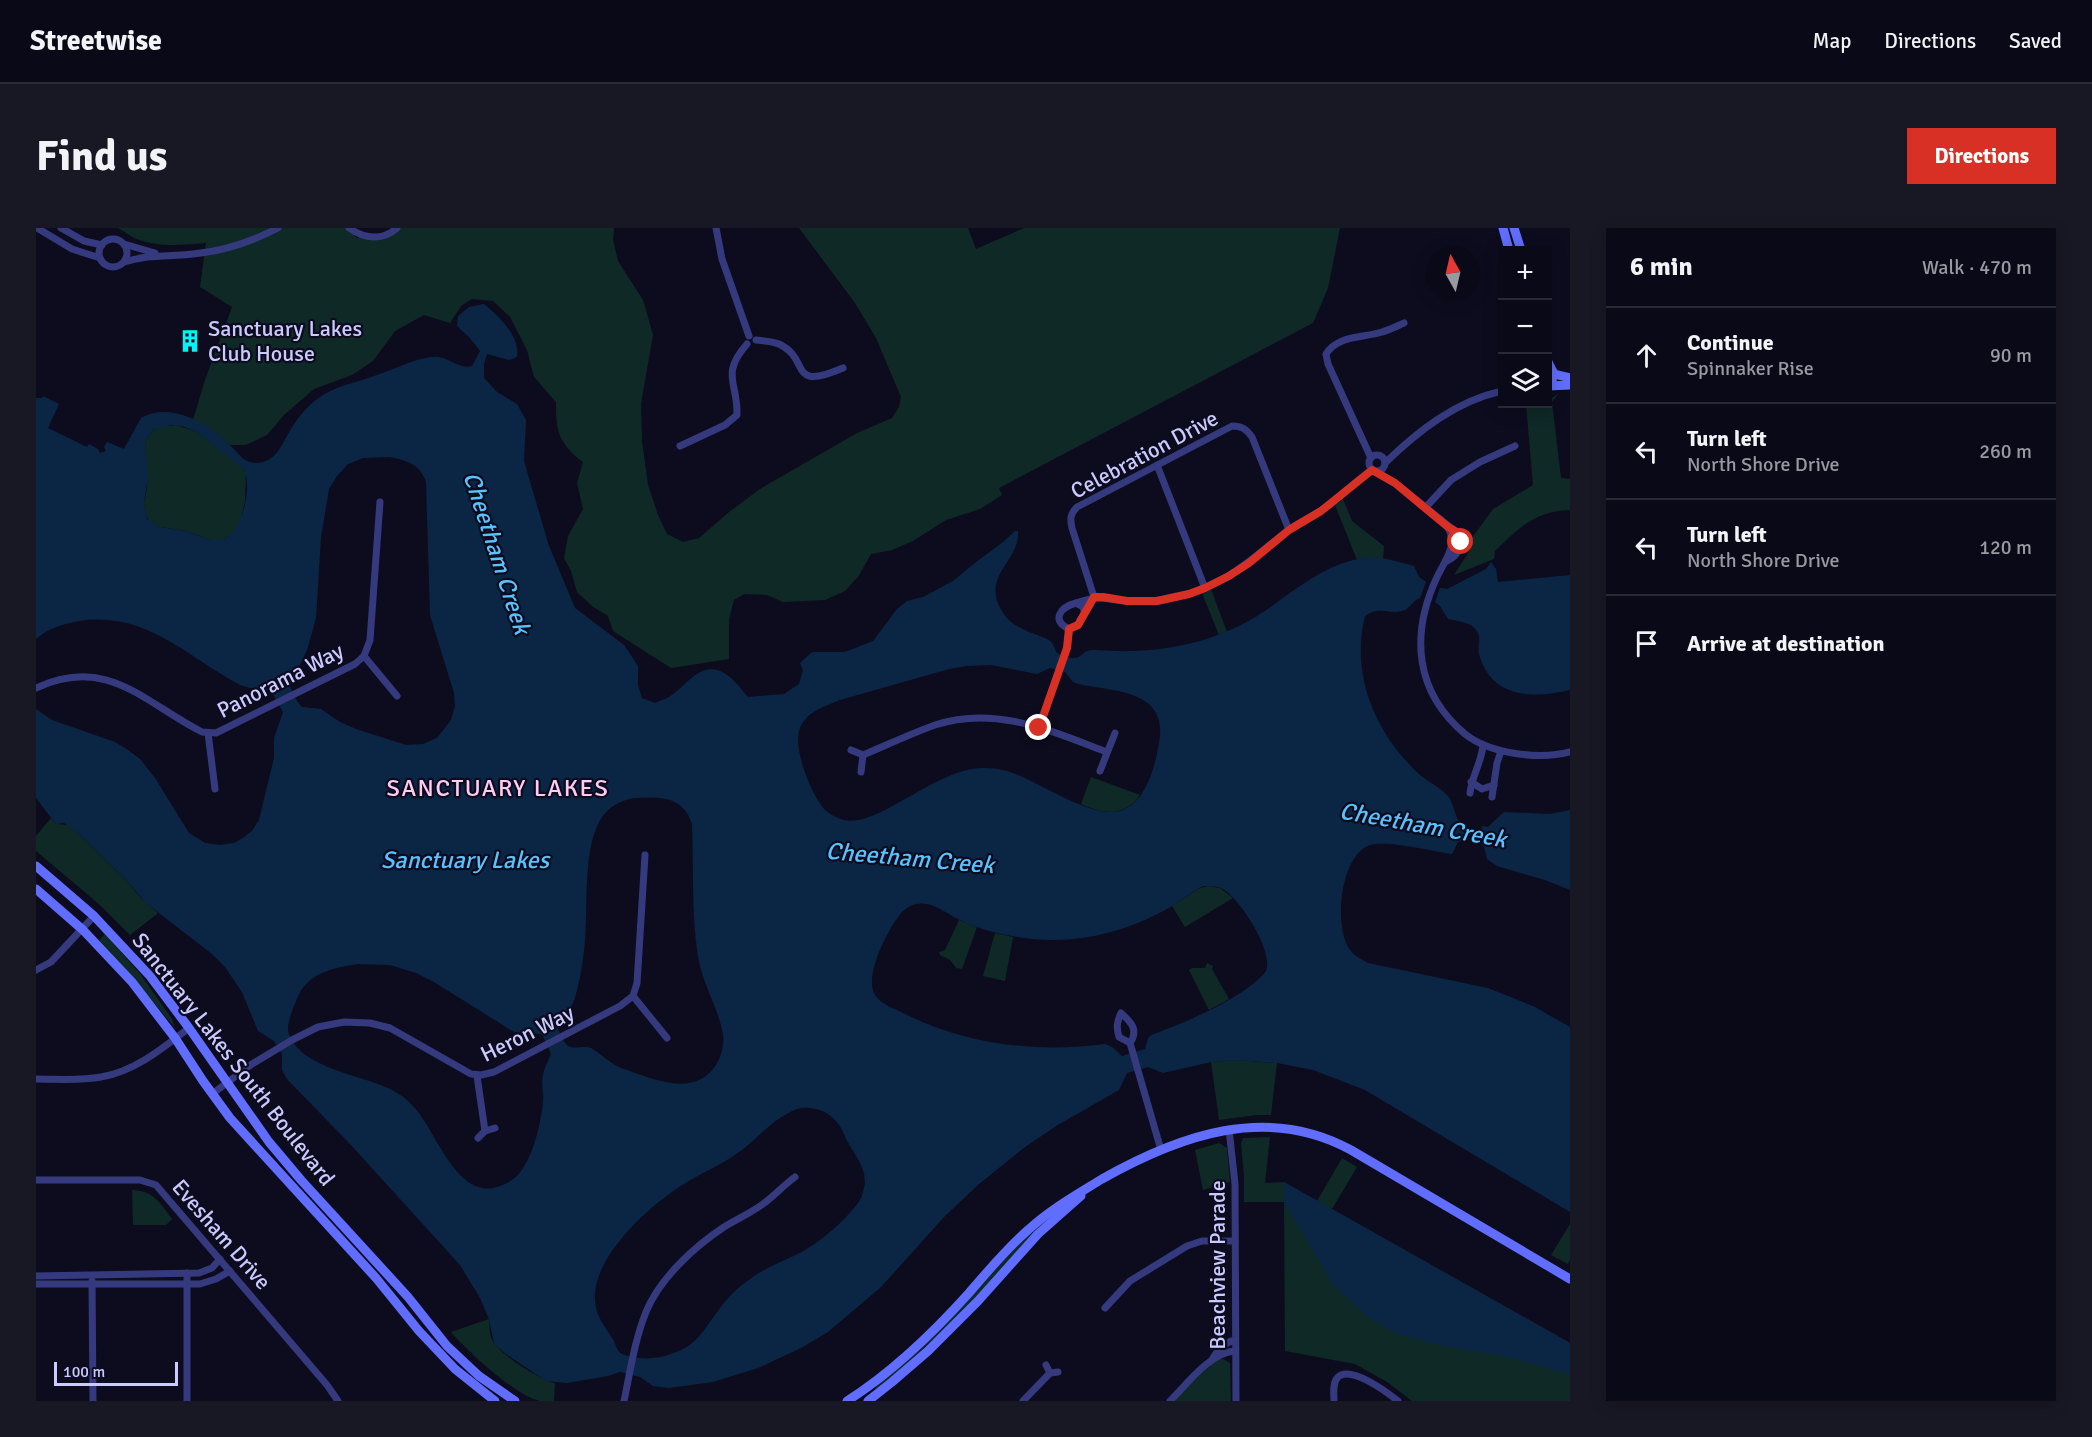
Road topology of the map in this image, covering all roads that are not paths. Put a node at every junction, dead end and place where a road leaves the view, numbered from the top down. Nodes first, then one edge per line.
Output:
1 (37, 228) edge
2 (61, 228) edge
3 (278, 228) edge
4 (349, 228) edge
5 (377, 228) edge
6 (397, 228) edge
7 (716, 228) edge
8 (1503, 228) edge
9 (1514, 228) edge
10 (380, 237) junction
11 (124, 244) junction
12 (102, 245) junction
13 (1508, 246) edge
14 (1520, 246) edge
15 (160, 255) junction
16 (100, 258) junction
17 (124, 262) junction
18 (1404, 323) dead end
19 (751, 340) junction
20 (843, 368) dead end
21 (1552, 370) edge
22 (1554, 374) junction
23 (1552, 378) edge
24 (1570, 378) edge
25 (1570, 385) edge
26 (1552, 387) edge
27 (1498, 393) edge
28 (680, 446) dead end
29 (1515, 446) dead end
30 (1400, 448) junction
31 (1374, 458) junction
32 (1385, 464) junction
33 (1157, 465) junction
34 (1374, 471) junction
35 (1358, 480) junction
36 (1395, 483) junction
37 (380, 502) dead end
38 (1426, 507) junction
39 (1289, 530) junction
40 (1205, 588) junction
41 (1094, 597) junction
42 (1076, 603) junction
43 (1084, 610) junction
44 (1069, 629) junction
45 (364, 656) junction
46 (36, 688) edge
47 (397, 696) dead end
48 (1039, 728) junction
49 (208, 733) junction
50 (1115, 733) dead end
51 (1483, 746) junction
52 (851, 750) dead end
53 (1501, 751) junction
54 (1107, 752) junction
55 (1570, 752) edge
56 (863, 755) junction
57 (1100, 771) dead end
58 (861, 772) dead end
59 (1471, 782) junction
60 (1494, 785) junction
61 (215, 789) dead end
62 (1470, 793) dead end
63 (1492, 797) dead end
64 (645, 855) dead end
65 (36, 866) edge
66 (36, 889) edge
67 (93, 916) junction
68 (83, 930) junction
69 (36, 970) edge
70 (633, 996) junction
71 (189, 1028) junction
72 (175, 1038) junction
73 (667, 1038) dead end
74 (1130, 1043) dead end
75 (477, 1076) junction
76 (36, 1079) edge
77 (226, 1083) junction
78 (212, 1094) junction
79 (495, 1128) dead end
80 (1229, 1130) junction
81 (485, 1131) junction
82 (478, 1138) dead end
83 (1161, 1150) junction
84 (795, 1177) dead end
85 (36, 1180) edge
86 (1096, 1183) junction
87 (1235, 1241) junction
88 (220, 1259) junction
89 (230, 1271) junction
90 (187, 1273) junction
91 (92, 1274) junction
92 (36, 1276) edge
93 (1570, 1279) edge
94 (36, 1284) edge
95 (187, 1284) junction
96 (92, 1285) junction
97 (1105, 1308) dead end
98 (418, 1309) junction
99 (408, 1317) junction
100 (1235, 1340) junction
101 (1235, 1351) junction
102 (1213, 1358) junction
103 (1046, 1365) dead end
104 (859, 1397) edge
105 (93, 1401) edge
106 (188, 1401) edge
107 (338, 1401) edge
108 (495, 1401) edge
109 (515, 1401) edge
110 (624, 1401) edge
111 (847, 1401) edge
112 (868, 1401) edge
113 (1023, 1401) edge
114 (1170, 1401) edge
115 (1236, 1401) edge
116 (1334, 1401) edge
117 (1398, 1401) edge

1 - 16 street
2 - 12 street
3 - 15 street
4 - 10 street
5 - 10 street
6 - 10 street
7 - 19 street
8 - 13 street
9 - 14 street
11 - 12 street
11 - 15 street
11 - 17 street
12 - 16 street
15 - 17 street
16 - 17 street
18 - 31 street
19 - 20 street
19 - 28 street
21 - 22 street
22 - 23 street
22 - 24 street
25 - 26 street
27 - 30 street
29 - 38 street
30 - 31 street
30 - 32 street
31 - 32 street
31 - 34 street
31 - 35 street
32 - 34 street
32 - 36 street
33 - 39 street, Celebration Drive
33 - 40 street
33 - 41 street, Celebration Drive
34 - 35 street
34 - 36 street
35 - 39 street
36 - 38 street
37 - 45 street, Panorama Way
38 - 51 street
39 - 40 street
40 - 41 street
41 - 42 street
41 - 43 street
42 - 43 street
42 - 44 street
43 - 44 street
44 - 48 street
45 - 47 street
45 - 49 street, Panorama Way
46 - 49 street, Panorama Way
48 - 54 street
48 - 56 street
49 - 61 street
50 - 54 street
51 - 53 street
51 - 59 street
52 - 56 street
53 - 55 street
53 - 60 street
54 - 57 street
56 - 58 street
59 - 60 street
59 - 62 street
60 - 63 street
64 - 70 street
65 - 67 street, Sanctuary Lakes South Boulevard
66 - 68 street, Sanctuary Lakes South Boulevard
67 - 68 street
67 - 71 street, Sanctuary Lakes South Boulevard
68 - 69 street
68 - 72 street, Sanctuary Lakes South Boulevard
70 - 73 street
70 - 75 street, Heron Way
71 - 72 street
71 - 77 street, Sanctuary Lakes South Boulevard
72 - 76 street
72 - 78 street, Sanctuary Lakes South Boulevard
74 - 83 street
75 - 77 street, Heron Way
75 - 81 street
77 - 78 street, Heron Way
77 - 98 street, Sanctuary Lakes South Boulevard
78 - 99 street, Sanctuary Lakes South Boulevard
79 - 81 street
80 - 83 street
80 - 87 street, Beachview Parade
80 - 93 street
81 - 82 street
83 - 86 street
84 - 110 street
85 - 88 street, Evesham Drive
86 - 104 street
86 - 112 street
87 - 97 street
87 - 100 street, Beachview Parade
88 - 89 street, Evesham Drive
88 - 90 street
89 - 95 street
89 - 107 street, Evesham Drive
90 - 91 street
90 - 95 street
91 - 92 street
91 - 96 street
94 - 96 street
95 - 96 street
95 - 106 street
96 - 105 street
98 - 99 street
98 - 109 street, Sanctuary Lakes South Boulevard
99 - 108 street, Sanctuary Lakes South Boulevard
100 - 101 street, Beachview Parade
100 - 102 street
101 - 102 street
101 - 115 street, Beachview Parade
102 - 114 street
103 - 113 street
104 - 111 street
104 - 112 street
116 - 117 street

